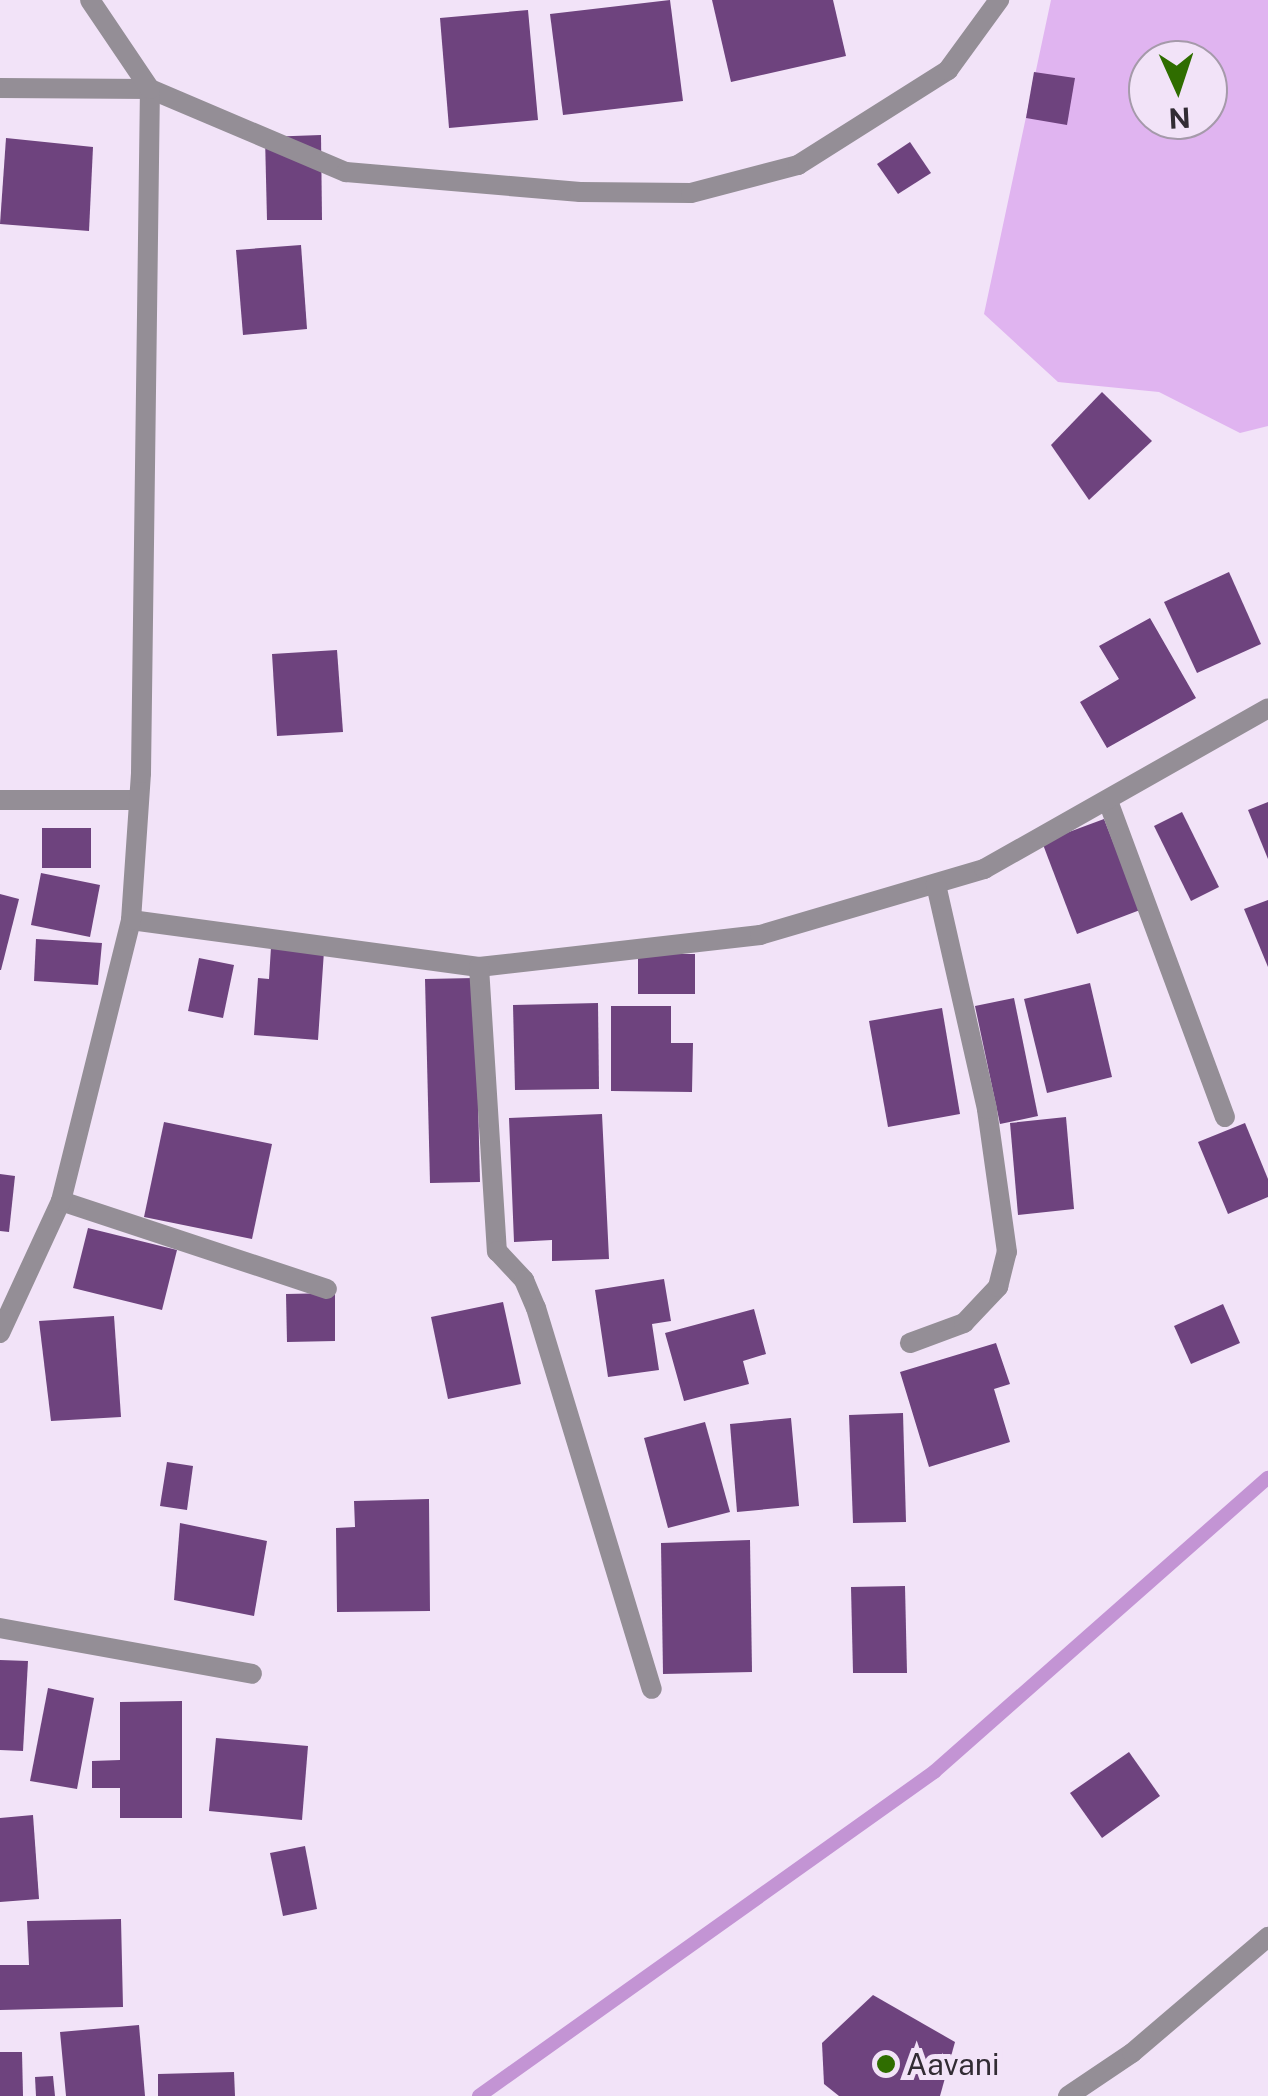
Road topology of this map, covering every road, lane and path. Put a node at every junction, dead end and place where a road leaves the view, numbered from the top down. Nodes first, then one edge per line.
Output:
1 (90, 0) edge
2 (999, 0) edge
3 (0, 88) edge
4 (150, 89) junction
5 (1268, 708) edge
6 (0, 800) edge
7 (138, 800) junction
8 (1108, 801) junction
9 (936, 884) junction
10 (131, 920) junction
11 (478, 967) junction
12 (1225, 1117) dead end
13 (61, 1201) junction
14 (326, 1289) dead end
15 (0, 1332) edge
16 (910, 1343) dead end
17 (0, 1628) edge
18 (252, 1674) dead end
19 (652, 1689) dead end
20 (1268, 1938) edge
21 (1068, 2096) edge

1 - 4 street
2 - 4 street
3 - 4 street
4 - 7 street
5 - 8 street
6 - 7 street
7 - 10 street
8 - 9 street
8 - 12 street
9 - 11 street
9 - 16 street
10 - 11 street
10 - 13 street
11 - 19 street
13 - 14 street
13 - 15 street
17 - 18 street
20 - 21 street

